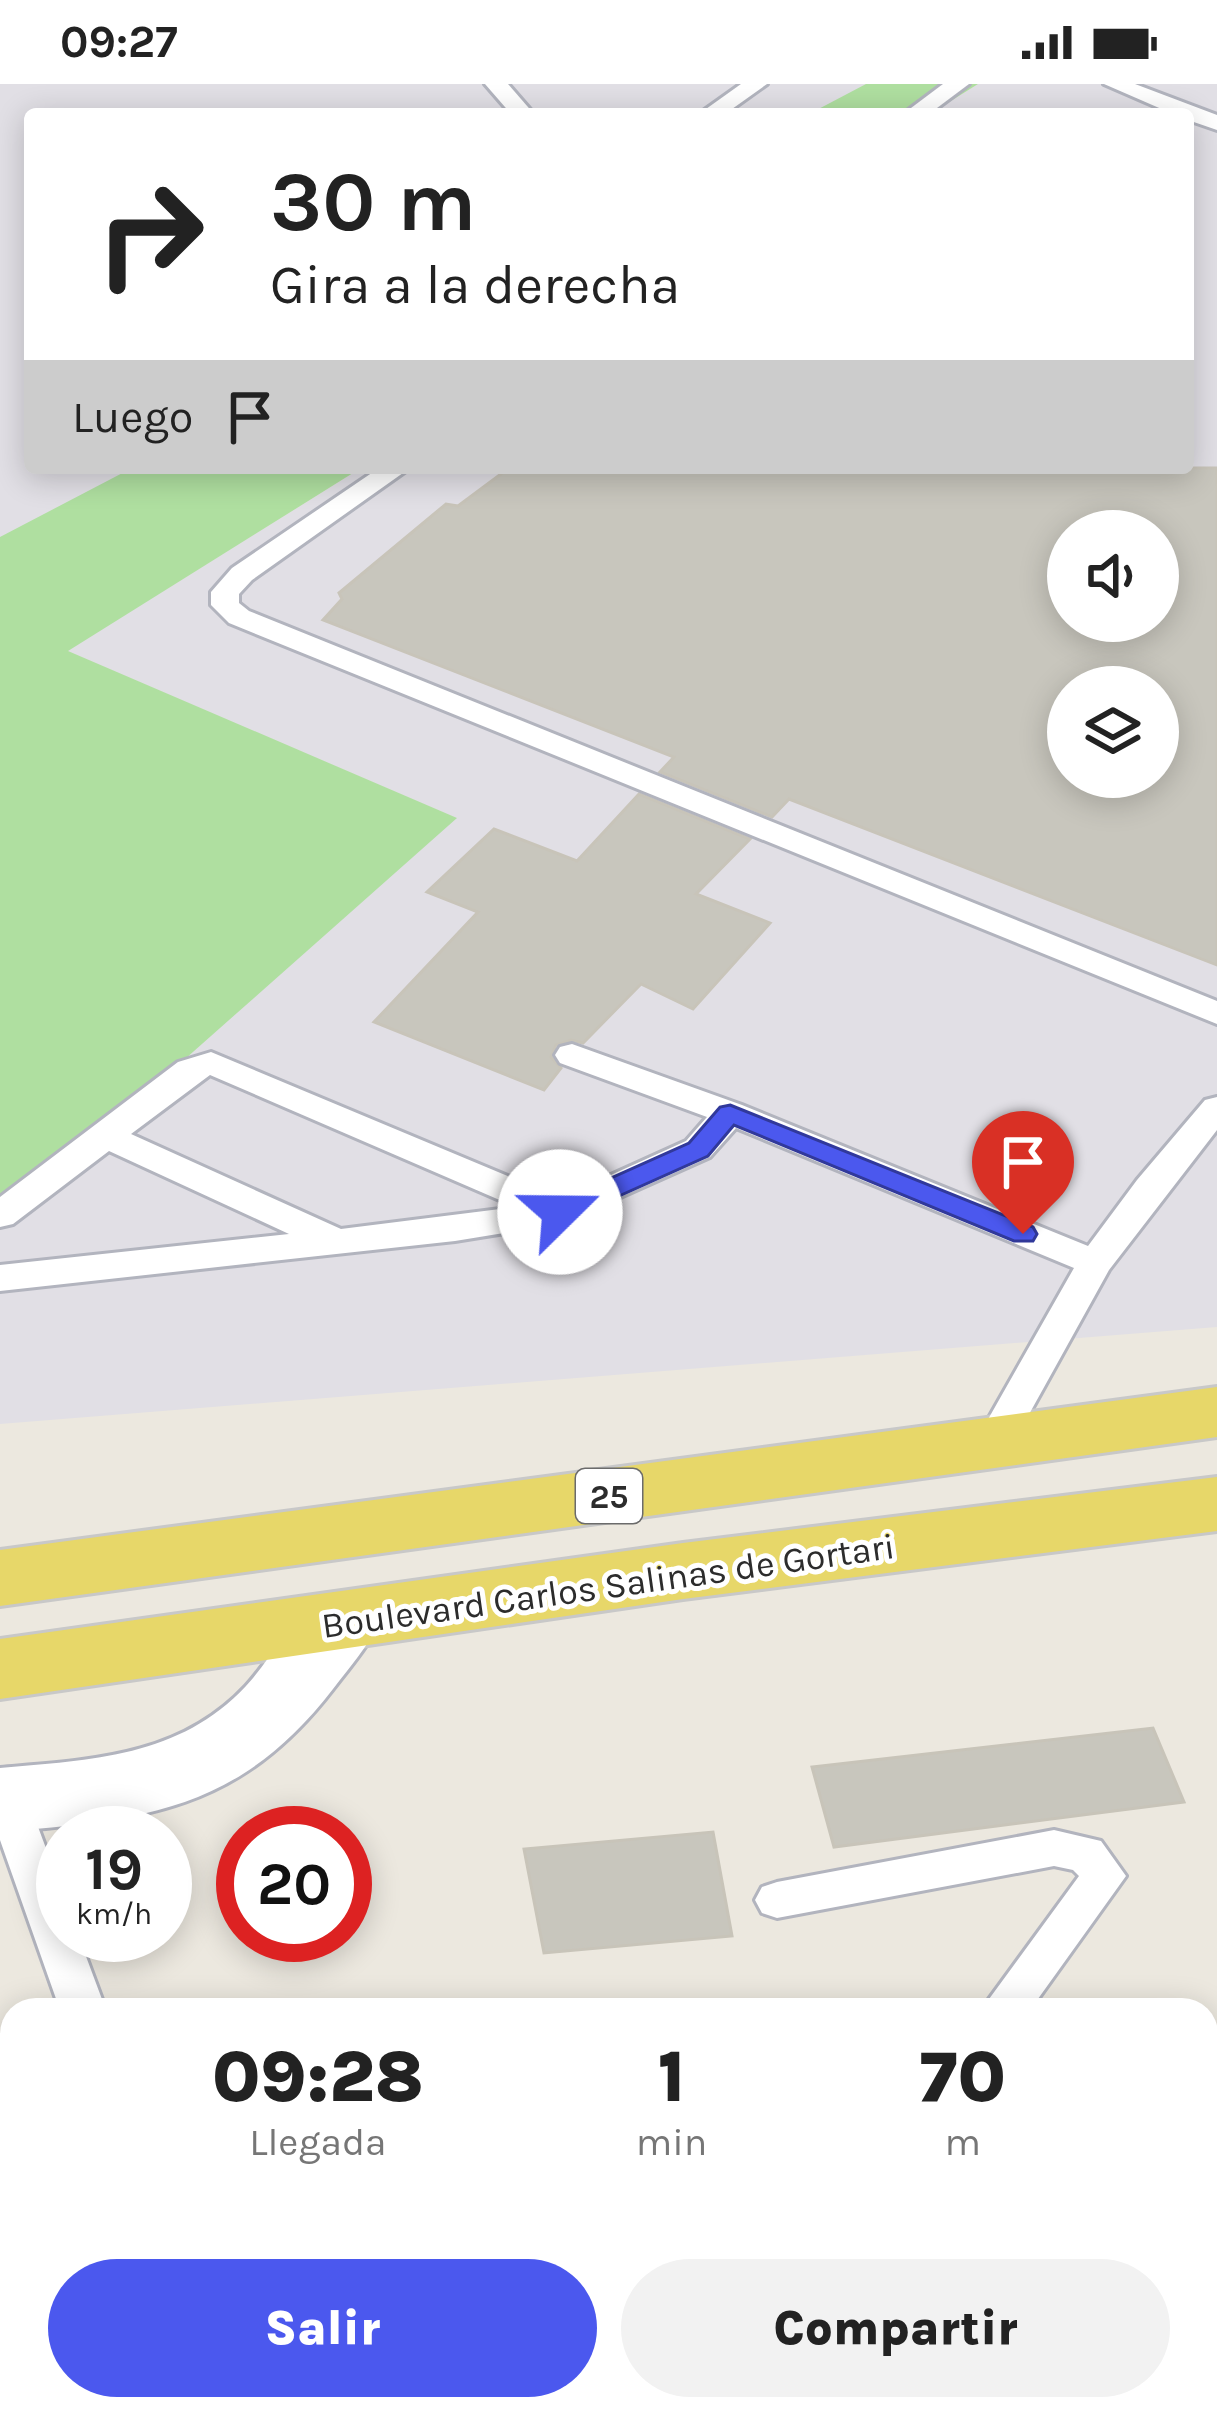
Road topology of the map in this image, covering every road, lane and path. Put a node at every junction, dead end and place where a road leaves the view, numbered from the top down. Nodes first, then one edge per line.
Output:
1 (496, 84) edge
2 (756, 84) edge
3 (958, 84) edge
4 (1115, 84) edge
5 (1217, 93) edge
6 (1166, 102) junction
7 (518, 108) edge
8 (719, 108) edge
9 (923, 108) edge
10 (1181, 108) edge
11 (388, 474) edge
12 (1217, 1013) edge
13 (572, 1054) dead end
14 (1217, 1108) edge
15 (730, 1113) junction
16 (106, 1136) junction
17 (560, 1212) junction
18 (0, 1215) edge
19 (336, 1242) junction
20 (1096, 1264) junction
21 (0, 1278) edge
22 (1217, 1412) edge
23 (994, 1444) junction
24 (1207, 1510) edge
25 (5, 1575) edge
26 (343, 1622) junction
27 (0, 1670) edge
28 (4, 1800) edge
29 (777, 1900) dead end
30 (76, 1998) edge
31 (1013, 1998) edge

1 - 7 lane
2 - 8 lane
3 - 9 lane
4 - 6 lane
5 - 6 lane
6 - 10 lane
11 - 12 lane
13 - 15 lane
14 - 20 lane
15 - 17 lane
15 - 20 lane
16 - 17 lane
16 - 18 lane
16 - 19 lane
17 - 19 lane
19 - 21 lane
20 - 23 lane
22 - 23 main road, 25
23 - 25 main road, 25
24 - 26 main road, Boulevard Carlos Salinas de Gortari / 25
26 - 27 main road, Boulevard Carlos Salinas de Gortari / 25
26 - 28 street
28 - 30 lane
29 - 31 lane

